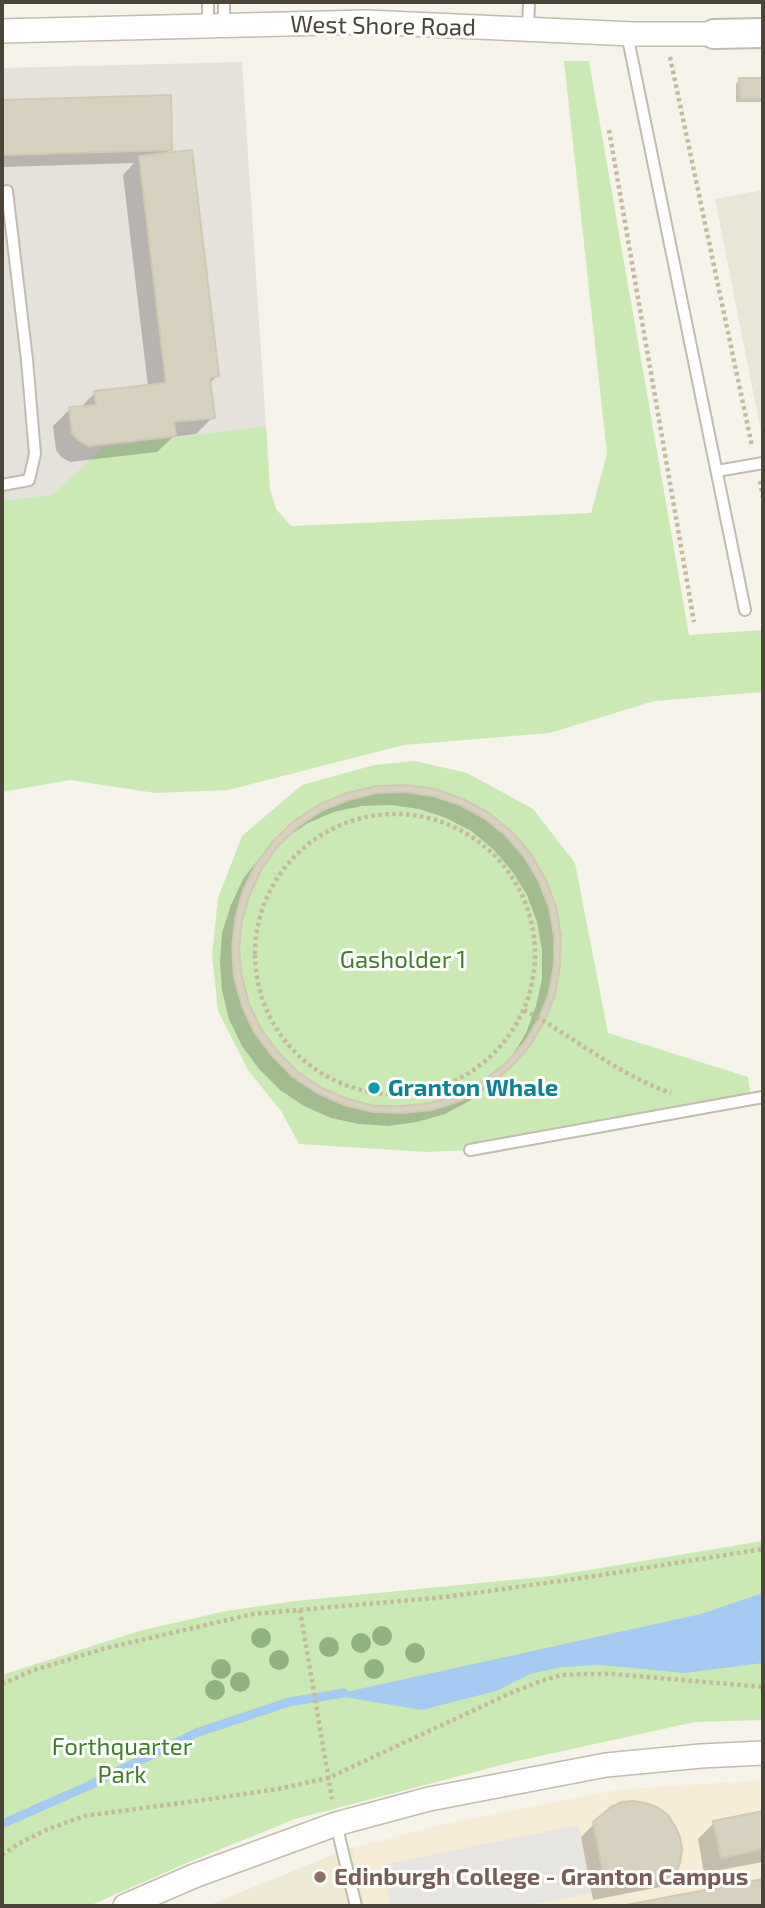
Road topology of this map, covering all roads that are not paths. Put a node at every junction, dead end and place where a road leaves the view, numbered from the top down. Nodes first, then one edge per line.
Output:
1 (208, 2) edge
2 (224, 2) edge
3 (529, 2) edge
4 (216, 26) junction
5 (528, 30) junction
6 (2, 31) edge
7 (763, 33) edge
8 (627, 34) junction
9 (714, 34) joint
10 (7, 191) dead end
11 (760, 464) edge
12 (717, 471) junction
13 (2, 485) edge
14 (745, 610) dead end
15 (763, 1097) edge
16 (470, 1150) dead end
17 (763, 1753) edge
18 (337, 1824) junction
19 (125, 1906) edge
20 (356, 1906) edge

1 - 4 lane
2 - 4 lane
3 - 5 lane
4 - 5 street, West Shore Road
4 - 6 street, West Shore Road
5 - 8 street, West Shore Road
7 - 9 street, West Shore Road
8 - 9 street, West Shore Road
8 - 12 lane
10 - 13 lane
11 - 12 lane
12 - 14 lane
15 - 16 lane
17 - 18 street
18 - 19 street
18 - 20 lane

